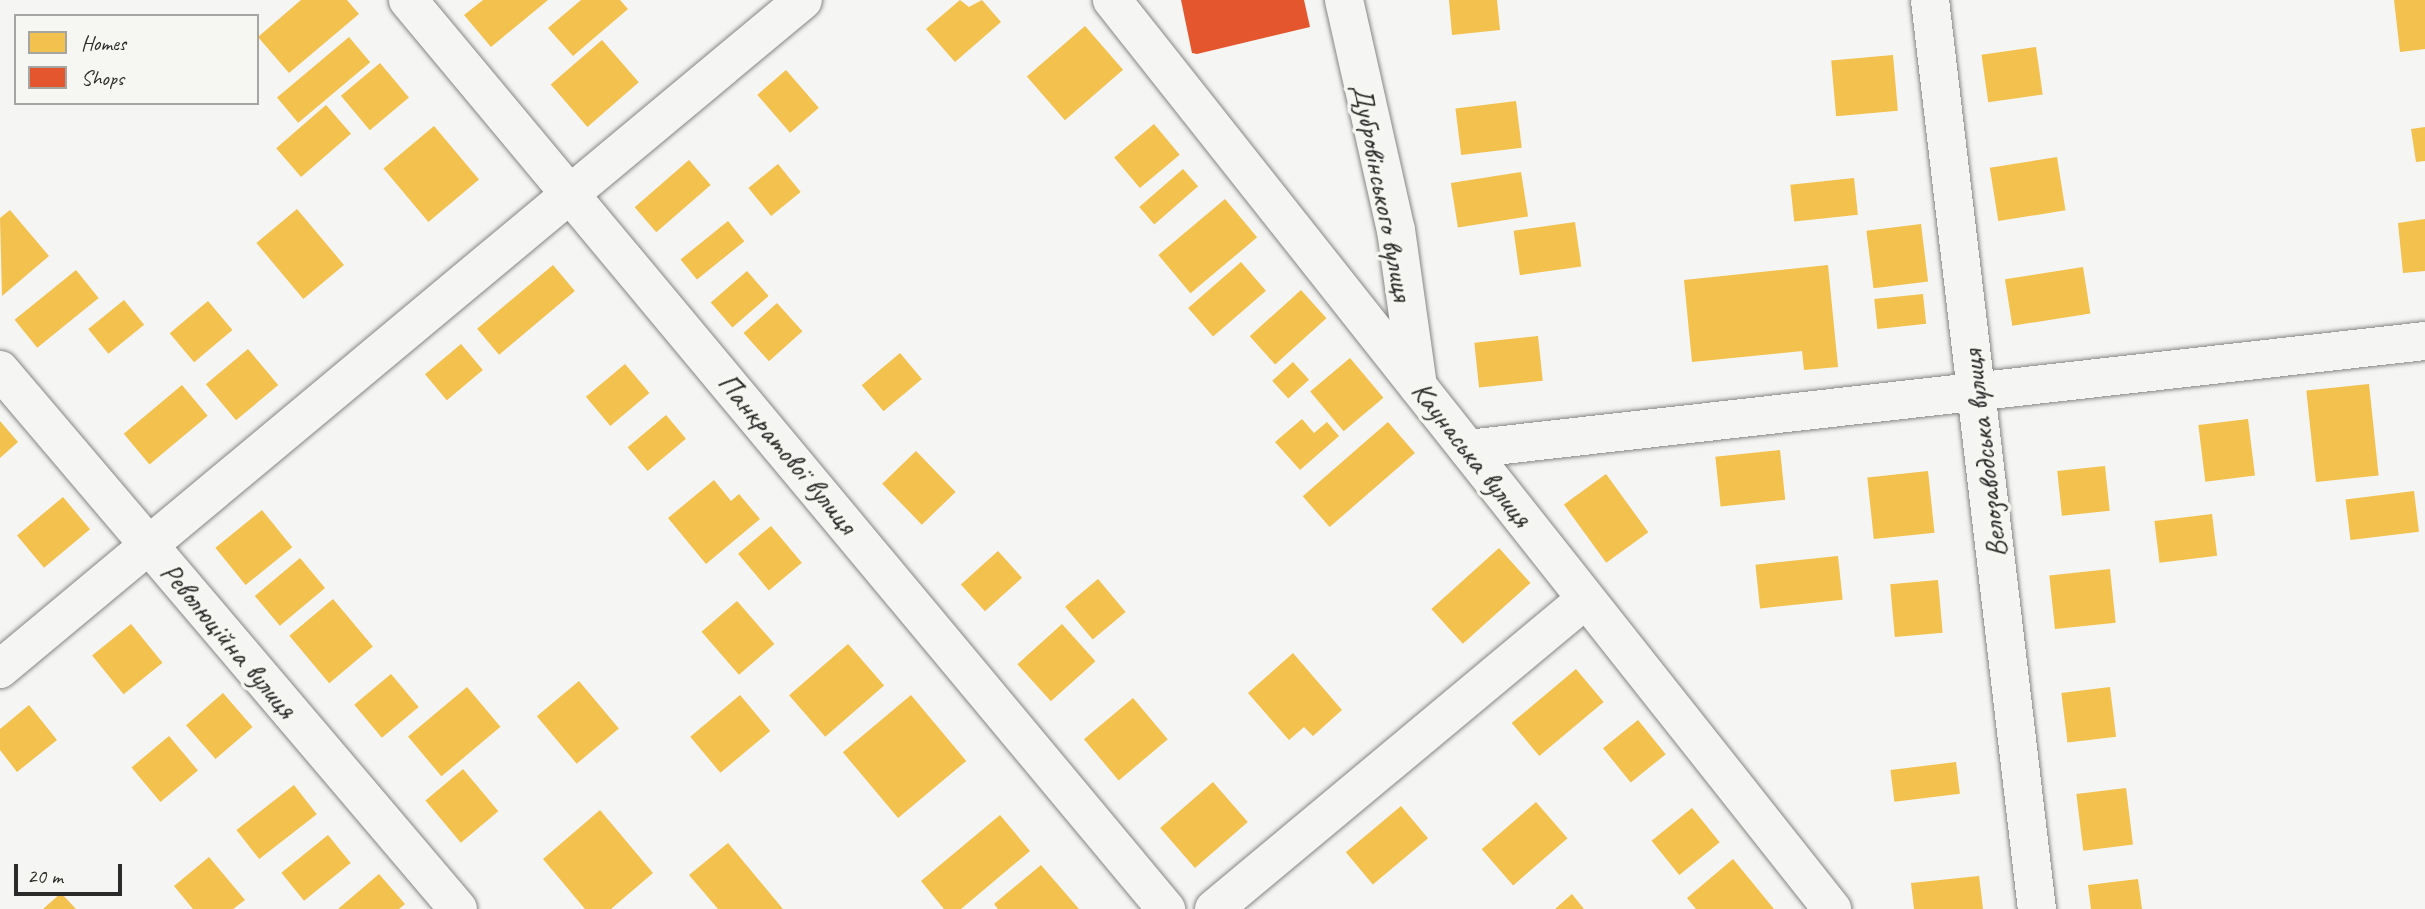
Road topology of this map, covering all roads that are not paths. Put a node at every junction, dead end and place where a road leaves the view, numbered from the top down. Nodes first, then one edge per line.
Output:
1 (408, 0) edge
2 (803, 0) edge
3 (1112, 0) edge
4 (1344, 0) edge
5 (1930, 0) edge
6 (572, 192) junction
7 (2425, 341) edge
8 (0, 370) edge
9 (1418, 386) junction
10 (1976, 388) junction
11 (1468, 449) junction
12 (148, 545) junction
13 (1586, 599) junction
14 (0, 669) edge
15 (458, 909) edge
16 (1166, 909) edge
17 (1214, 909) edge
18 (1832, 909) edge
19 (2037, 909) edge

1 - 6 street, Панкратової вулиця
2 - 6 street
3 - 9 street, Каунаська вулиця
4 - 9 street, Дубровінського вулиця
5 - 10 street, Велозаводська вулиця
6 - 12 street
6 - 16 street, Панкратової вулиця
7 - 10 street
8 - 12 street, Революційна вулиця
9 - 11 street, Каунаська вулиця
10 - 11 street
10 - 19 street, Велозаводська вулиця
11 - 13 street, Каунаська вулиця
12 - 14 street
12 - 15 street, Революційна вулиця
13 - 17 street
13 - 18 street, Каунаська вулиця

